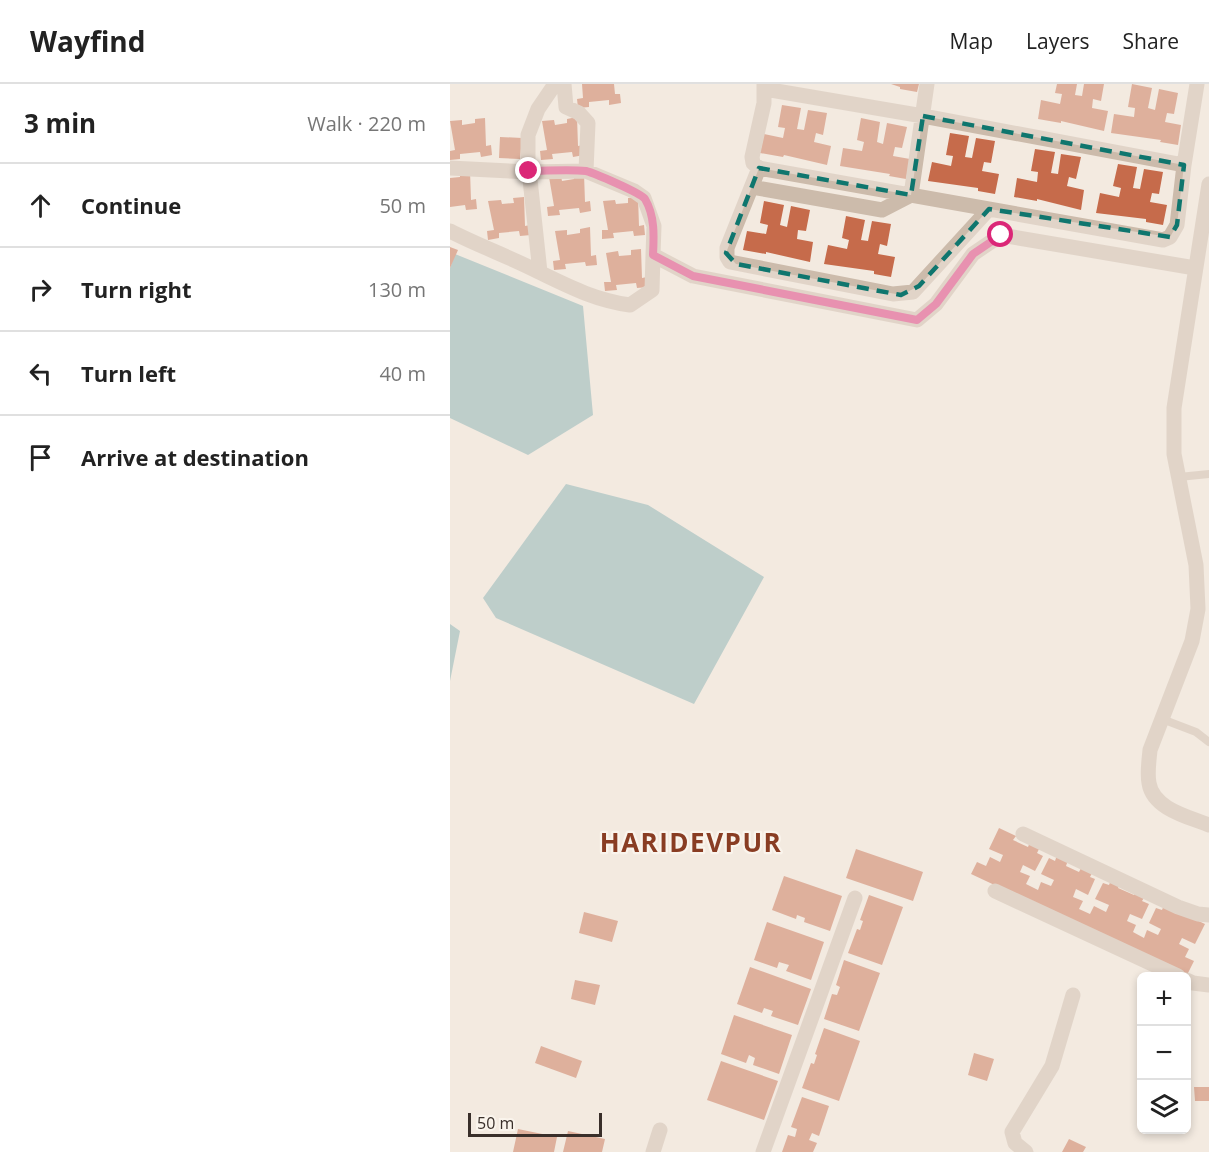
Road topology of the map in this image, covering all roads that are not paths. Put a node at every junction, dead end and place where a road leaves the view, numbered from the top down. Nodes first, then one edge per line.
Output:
1 (555, 84) edge
2 (564, 84) edge
3 (927, 84) edge
4 (1197, 84) edge
5 (765, 86) edge
6 (923, 116) junction
7 (1184, 165) junction
8 (450, 168) edge
9 (759, 168) junction
10 (529, 171) junction
11 (586, 171) junction
12 (1209, 184) edge
13 (752, 187) junction
14 (911, 195) junction
15 (988, 209) junction
16 (1205, 229) edge
17 (450, 231) edge
18 (653, 255) junction
19 (1196, 268) junction
20 (540, 272) junction
21 (1209, 474) edge
22 (1179, 477) junction
23 (1162, 719) junction
24 (1209, 742) edge
25 (1209, 825) edge
26 (1023, 834) dead end
27 (995, 891) dead end
28 (855, 898) dead end
29 (1209, 915) edge
30 (1169, 972) edge
31 (1191, 982) edge
32 (1209, 985) edge
33 (1073, 995) dead end
34 (660, 1130) dead end
35 (653, 1152) edge
36 (763, 1152) edge
37 (1026, 1152) edge

1 - 10 street
2 - 11 street
3 - 6 street
4 - 7 street
5 - 6 street
5 - 9 street
6 - 7 street
6 - 14 street
7 - 15 street
8 - 10 street
9 - 13 street
9 - 14 street
10 - 11 street
10 - 20 street
11 - 18 street
12 - 16 street
13 - 14 street
13 - 15 street
14 - 15 street
16 - 19 street
17 - 20 street
18 - 19 street
18 - 20 street
19 - 22 street
21 - 22 lane
22 - 23 street
23 - 24 lane
23 - 25 street
26 - 29 street
27 - 30 street
28 - 36 street
31 - 32 street
33 - 37 street
34 - 35 street

